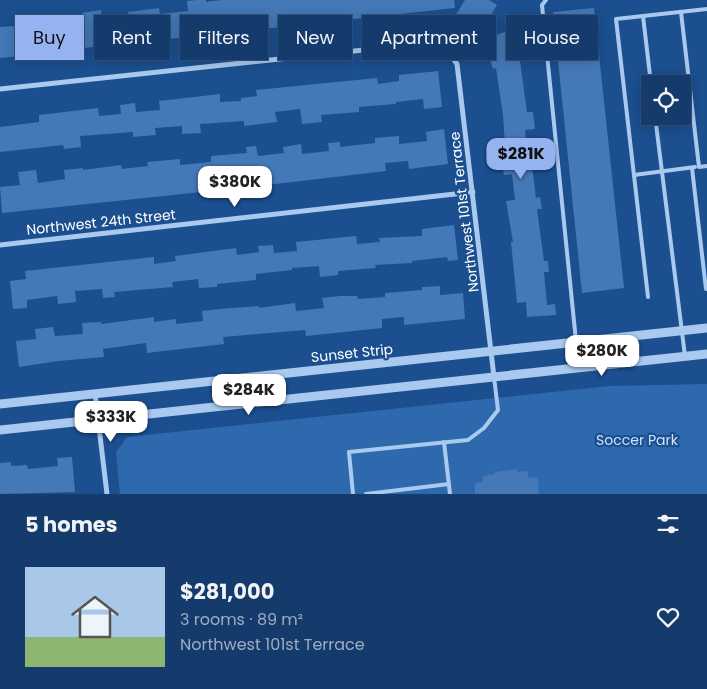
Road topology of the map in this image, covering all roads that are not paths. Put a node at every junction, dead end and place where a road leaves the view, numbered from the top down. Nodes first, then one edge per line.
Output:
1 (546, 0) edge
2 (707, 9) edge
3 (681, 12) junction
4 (643, 16) junction
5 (650, 75) edge
6 (0, 89) edge
7 (656, 125) edge
8 (707, 166) edge
9 (700, 167) junction
10 (692, 168) junction
11 (661, 172) junction
12 (634, 175) junction
13 (473, 192) junction
14 (0, 244) edge
15 (706, 289) edge
16 (648, 297) dead end
17 (707, 328) edge
18 (682, 331) junction
19 (576, 341) junction
20 (492, 351) junction
21 (707, 354) edge
22 (685, 356) junction
23 (494, 377) junction
24 (95, 394) junction
25 (0, 404) edge
26 (98, 420) junction
27 (0, 430) edge
28 (444, 442) junction
29 (448, 484) junction
30 (107, 494) edge
31 (352, 494) edge
32 (366, 494) edge
33 (450, 494) edge

1 - 19 lane
2 - 3 lane
3 - 4 lane
3 - 9 lane
4 - 5 lane
4 - 12 lane
6 - 13 street, Northwest 101st Terrace
7 - 11 lane
8 - 9 lane
9 - 10 lane
10 - 11 lane
10 - 15 lane
11 - 12 lane
11 - 18 lane
12 - 16 lane
13 - 14 street, Northwest 24th Street
13 - 20 street, Northwest 101st Terrace
17 - 18 street, Sunset Strip
18 - 19 street, Sunset Strip
18 - 22 lane
19 - 20 street, Sunset Strip
20 - 23 street, Northwest 101st Terrace
20 - 24 street, Sunset Strip
21 - 22 street
22 - 23 street
23 - 26 street
23 - 28 lane
24 - 25 street, Sunset Strip
24 - 26 street
26 - 27 street
26 - 30 street
28 - 29 lane
28 - 31 lane
29 - 32 lane
29 - 33 lane

